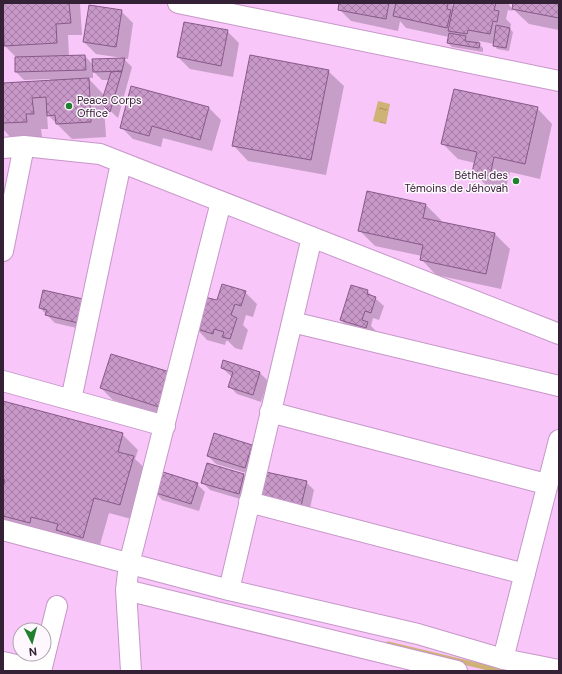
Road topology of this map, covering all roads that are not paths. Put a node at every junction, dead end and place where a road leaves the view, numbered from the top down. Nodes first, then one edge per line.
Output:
1 (178, 3) edge
2 (559, 81) edge
3 (24, 146) junction
4 (3, 148) edge
5 (121, 163) junction
6 (221, 202) junction
7 (312, 237) junction
8 (3, 251) edge
9 (292, 322) junction
10 (559, 334) edge
11 (3, 381) edge
12 (559, 386) edge
13 (71, 400) junction
14 (270, 412) junction
15 (165, 426) junction
16 (559, 440) edge
17 (546, 484) junction
18 (249, 502) junction
19 (3, 530) edge
20 (128, 564) junction
21 (525, 574) junction
22 (126, 590) junction
23 (229, 590) junction
24 (57, 606) dead end
25 (503, 659) junction
26 (3, 662) edge
27 (35, 670) edge
28 (559, 670) edge
29 (131, 671) edge
30 (454, 671) edge

1 - 2 street
3 - 4 street
3 - 5 street
3 - 8 street
5 - 6 street
5 - 13 street
6 - 7 street
6 - 15 street
7 - 9 street
7 - 10 street
9 - 12 street
9 - 14 street
11 - 13 street
13 - 15 street
14 - 17 street
14 - 18 street
15 - 20 street
16 - 17 street
17 - 21 street
18 - 21 street
18 - 23 street
19 - 20 street
20 - 22 street
20 - 23 street
21 - 25 street
22 - 29 street
22 - 30 street
23 - 25 street
24 - 27 street
25 - 28 street
26 - 27 street

